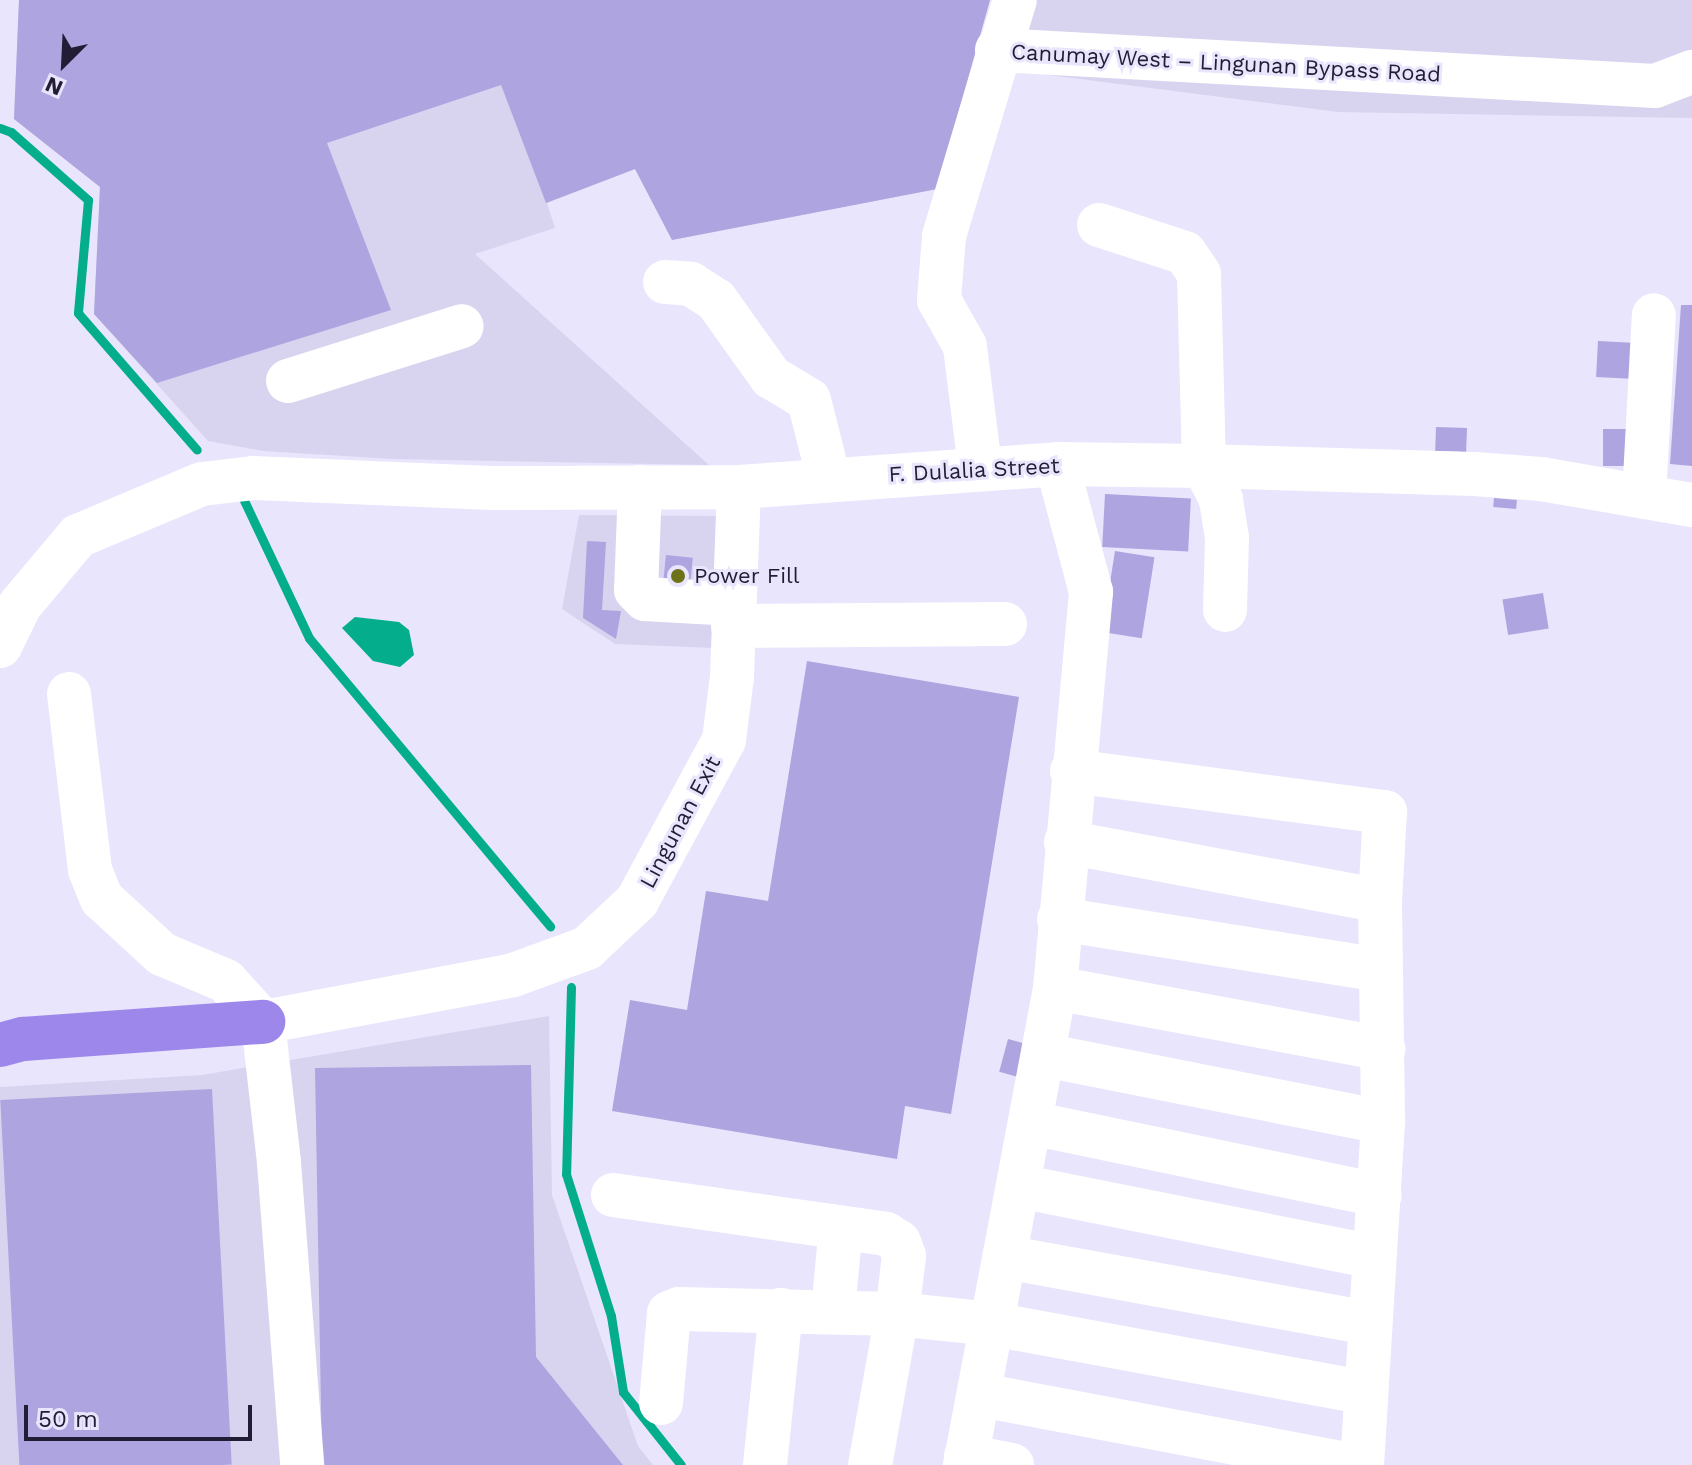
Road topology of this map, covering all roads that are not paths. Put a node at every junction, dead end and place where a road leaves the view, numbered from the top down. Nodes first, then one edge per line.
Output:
1 (1015, 0) edge
2 (997, 50) junction
3 (1692, 72) edge
4 (1099, 225) dead end
5 (665, 282) dead end
6 (1654, 315) dead end
7 (462, 326) dead end
8 (288, 381) dead end
9 (1057, 464) junction
10 (1204, 466) junction
11 (980, 467) junction
12 (829, 479) junction
13 (640, 487) junction
14 (739, 487) junction
15 (1644, 497) junction
16 (1692, 505) edge
17 (1225, 610) dead end
18 (734, 615) junction
19 (1005, 624) dead end
20 (0, 646) edge
21 (69, 694) dead end
22 (1072, 771) junction
23 (1066, 842) junction
24 (1380, 901) junction
25 (1059, 919) junction
26 (1381, 970) junction
27 (1055, 988) junction
28 (0, 1019) edge
29 (263, 1022) junction
30 (0, 1045) edge
31 (1383, 1049) junction
32 (1044, 1055) junction
33 (1383, 1122) junction
34 (1031, 1123) junction
35 (1019, 1186) junction
36 (613, 1195) dead end
37 (1380, 1195) junction
38 (841, 1227) junction
39 (1005, 1257) junction
40 (1374, 1257) junction
41 (781, 1310) junction
42 (833, 1311) junction
43 (897, 1314) junction
44 (1369, 1323) junction
45 (992, 1324) junction
46 (1363, 1392) junction
47 (981, 1395) junction
48 (661, 1403) dead end
49 (966, 1461) edge
50 (302, 1465) edge
51 (765, 1465) edge
52 (870, 1465) edge
53 (1012, 1465) edge
54 (1353, 1465) edge
55 (1362, 1465) edge

1 - 2 street
2 - 3 street, Canumay West – Lingunan Bypass Road
2 - 11 street, Canumay West – Lingunan Bypass Road
4 - 10 street
5 - 12 street
6 - 15 street
7 - 8 street
9 - 10 street, F. Dulalia Street
9 - 11 street, F. Dulalia Street
9 - 22 street
10 - 15 street, F. Dulalia Street
10 - 17 street
11 - 12 street, F. Dulalia Street
12 - 14 street, F. Dulalia Street
13 - 14 street, F. Dulalia Street
13 - 18 street
13 - 20 street, F. Dulalia Street
14 - 18 street, Lingunan Exit
15 - 16 street, F. Dulalia Street
18 - 19 street
18 - 29 street, Lingunan Exit
21 - 29 street
22 - 23 street
22 - 24 street
23 - 24 street
23 - 25 street
24 - 26 street
25 - 26 street
25 - 27 street
26 - 31 street
27 - 31 street
27 - 32 street
28 - 29 highway
29 - 30 highway
29 - 50 street
31 - 33 street
32 - 33 street
32 - 34 street
33 - 37 street
34 - 35 street
34 - 37 street
35 - 39 street
35 - 40 street
36 - 38 street
37 - 40 street
38 - 42 street
38 - 43 street
39 - 44 street
39 - 45 street
40 - 44 street
41 - 42 street
41 - 48 street
41 - 51 street
42 - 43 street
43 - 45 street
43 - 52 street
44 - 46 street
45 - 46 street
45 - 47 street
46 - 55 street
47 - 49 street
47 - 54 street
49 - 53 street

